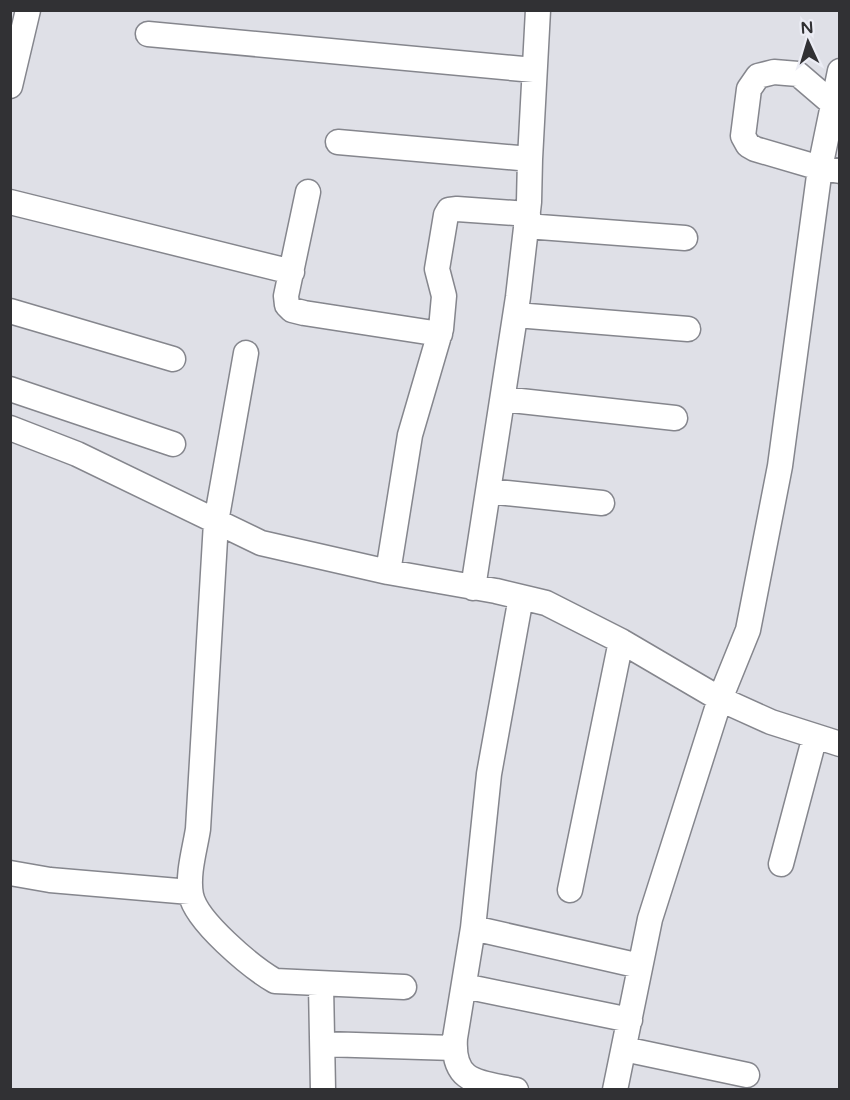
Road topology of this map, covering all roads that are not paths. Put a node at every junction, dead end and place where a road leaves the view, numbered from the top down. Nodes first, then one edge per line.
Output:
1 (27, 10) edge
2 (538, 10) edge
3 (148, 34) dead end
4 (534, 70) junction
5 (840, 71) edge
6 (10, 86) edge
7 (833, 104) junction
8 (338, 142) dead end
9 (530, 159) junction
10 (830, 169) edge
11 (308, 192) dead end
12 (10, 202) edge
13 (527, 220) junction
14 (685, 238) dead end
15 (292, 272) junction
16 (10, 311) edge
17 (516, 315) junction
18 (688, 329) dead end
19 (440, 334) junction
20 (246, 353) dead end
21 (173, 359) dead end
22 (10, 389) edge
23 (503, 399) junction
24 (675, 418) dead end
25 (10, 428) edge
26 (173, 444) dead end
27 (488, 491) junction
28 (602, 503) dead end
29 (216, 522) junction
30 (388, 572) junction
31 (473, 588) junction
32 (521, 597) junction
33 (621, 641) junction
34 (720, 699) junction
35 (815, 736) junction
36 (840, 744) edge
37 (781, 864) dead end
38 (10, 873) edge
39 (570, 890) dead end
40 (190, 892) junction
41 (473, 928) junction
42 (640, 966) junction
43 (321, 985) junction
44 (464, 986) junction
45 (404, 987) dead end
46 (630, 1020) junction
47 (323, 1044) junction
48 (454, 1048) junction
49 (624, 1049) junction
50 (747, 1075) dead end
51 (323, 1089) edge
52 (516, 1089) edge
53 (615, 1089) edge

1 - 6 street
2 - 4 street
3 - 4 street
4 - 9 street
5 - 7 street
7 - 10 street
7 - 10 street
8 - 9 street
9 - 13 street
10 - 34 street
11 - 15 street
12 - 15 street
13 - 14 street
13 - 17 street
13 - 19 street
15 - 19 street
16 - 21 street
17 - 18 street
17 - 23 street
19 - 30 street
20 - 29 street
22 - 26 street
23 - 24 street
23 - 27 street
25 - 29 street
27 - 28 street
27 - 31 street
29 - 30 street
29 - 40 street
30 - 31 street
31 - 32 street
32 - 33 street
32 - 41 street
33 - 34 street
33 - 39 street
34 - 35 street
34 - 42 street
35 - 36 street
35 - 37 street
38 - 40 street
40 - 43 street
41 - 42 street
41 - 44 street
42 - 46 street
43 - 45 street
43 - 47 street
44 - 46 street
44 - 48 street
46 - 49 street
47 - 48 street
47 - 51 street
48 - 52 street
49 - 50 street
49 - 53 street

